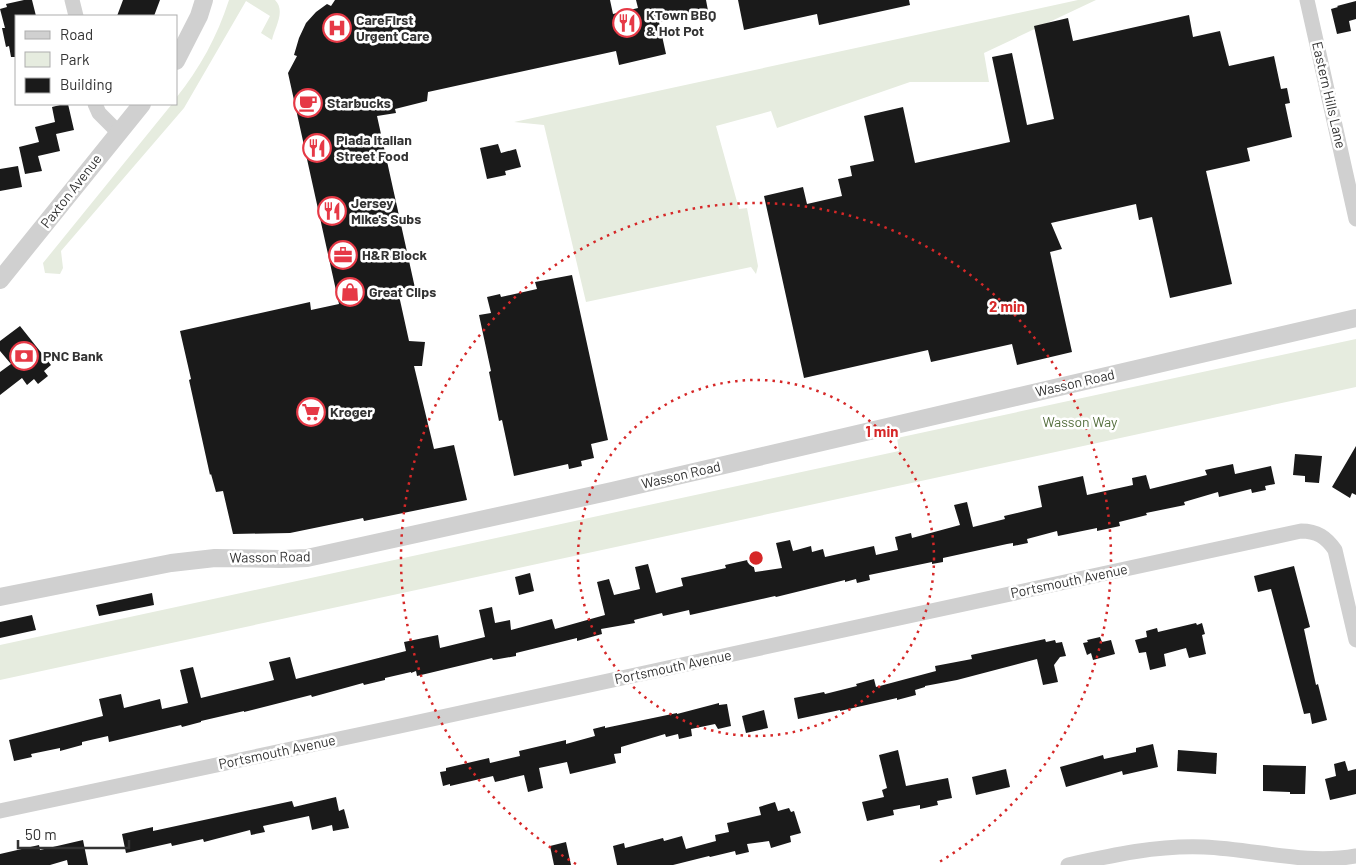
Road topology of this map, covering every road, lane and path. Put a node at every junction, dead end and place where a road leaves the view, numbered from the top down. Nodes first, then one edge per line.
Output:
1 (72, 0) edge
2 (204, 0) edge
3 (1307, 0) edge
4 (76, 15) edge
5 (178, 57) edge
6 (95, 105) edge
7 (141, 105) edge
8 (118, 132) junction
9 (1356, 219) edge
10 (0, 280) edge
11 (1356, 318) edge
12 (0, 597) edge
13 (1356, 640) edge
14 (0, 811) edge
15 (1356, 856) edge
16 (1068, 865) edge

1 - 4 street
2 - 5 street
3 - 9 street, Eastern Hills Lane
6 - 8 street
7 - 8 street, Paxton Avenue
8 - 10 street, Paxton Avenue
11 - 12 street, Wasson Road
13 - 14 street, Portsmouth Avenue
15 - 16 street

